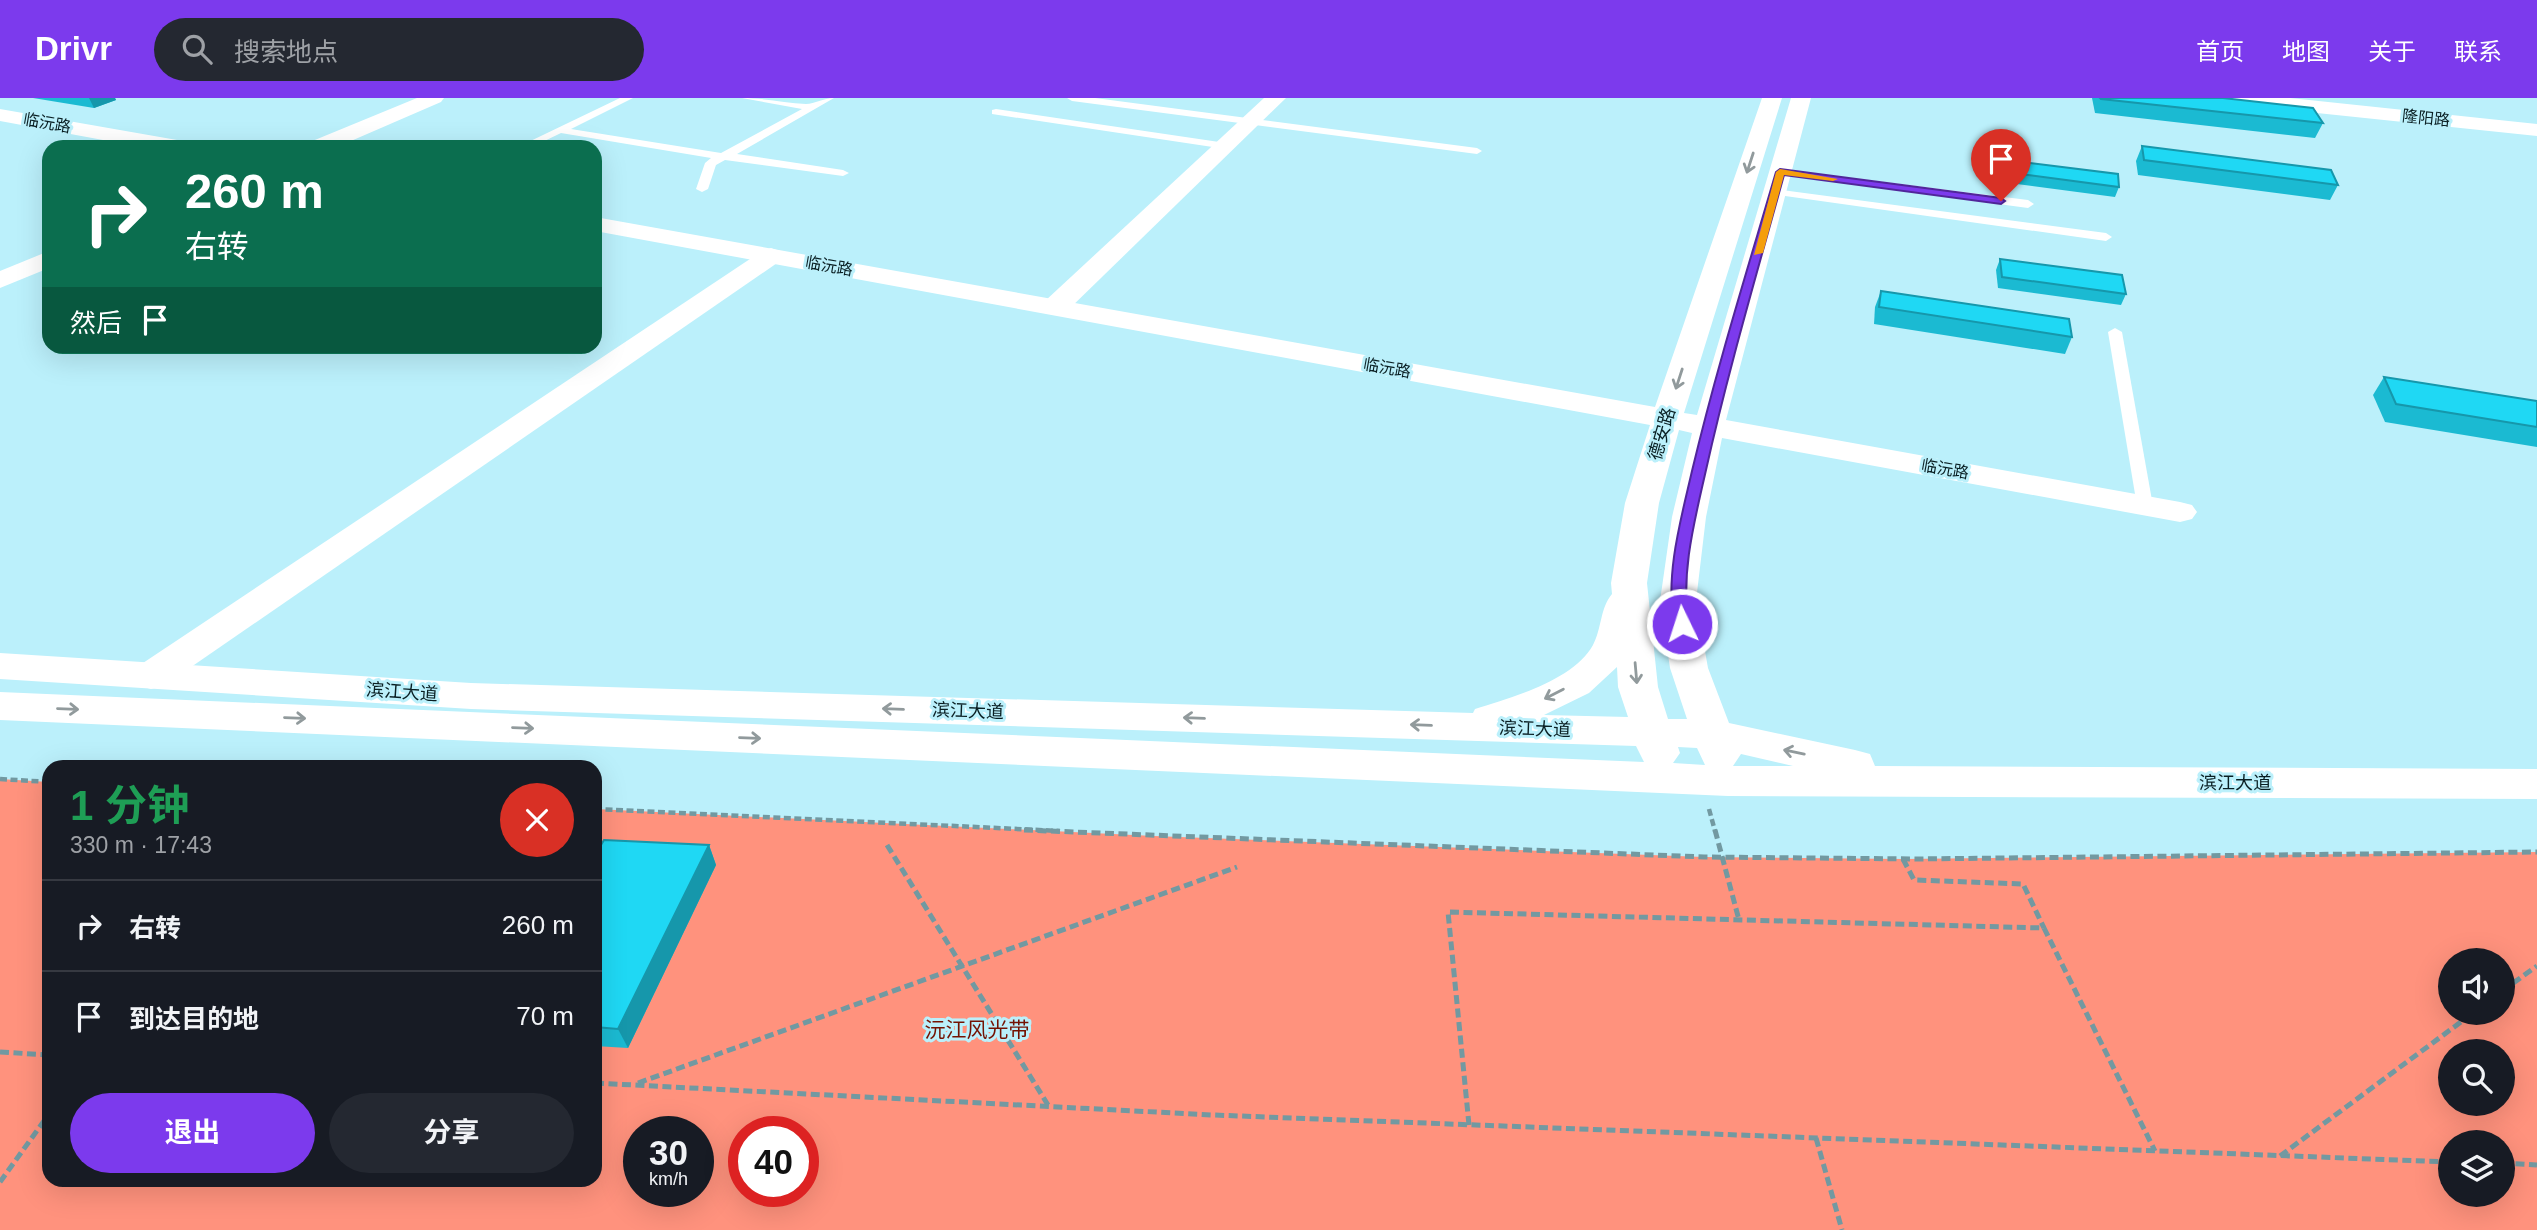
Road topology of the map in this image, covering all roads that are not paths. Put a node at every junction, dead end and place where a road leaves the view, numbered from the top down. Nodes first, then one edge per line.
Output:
1 (434, 98) edge
2 (604, 98) edge
3 (747, 98) edge
4 (829, 98) edge
5 (1072, 98) edge
6 (1276, 98) edge
7 (1772, 98) edge
8 (1801, 98) edge
9 (625, 99) edge
10 (2225, 103) edge
11 (812, 107) junction
12 (996, 112) dead end
13 (0, 115) edge
14 (2287, 115) edge
15 (1250, 123) junction
16 (559, 130) junction
17 (2537, 130) edge
18 (138, 140) edge
19 (335, 140) edge
20 (538, 140) edge
21 (1226, 146) junction
22 (1477, 151) dead end
23 (723, 157) junction
24 (843, 173) dead end
25 (1778, 182) junction
26 (702, 189) dead end
27 (2028, 204) dead end
28 (602, 225) edge
29 (2106, 237) dead end
30 (771, 256) junction
31 (42, 262) edge
32 (0, 280) edge
33 (1055, 307) junction
34 (2115, 332) dead end
35 (1666, 418) junction
36 (1709, 426) junction
37 (2145, 506) junction
38 (2180, 512) dead end
39 (1629, 583) junction
40 (0, 666) edge
41 (151, 676) junction
42 (0, 706) edge
43 (1465, 726) junction
44 (1650, 732) junction
45 (1712, 734) junction
46 (1699, 779) junction
47 (1932, 782) junction
48 (2537, 784) edge

1 - 19 street
2 - 9 lane
3 - 11 lane
4 - 11 lane
5 - 15 lane
6 - 15 street
7 -> 35 street, 德安路
8 - 25 street
9 - 16 lane
10 - 14 lane
10 - 17 street, 隆阳路
11 - 23 lane
12 - 21 lane
13 - 18 street, 临沅路
15 - 21 street
15 - 22 lane
16 - 20 lane
16 - 23 lane
21 - 33 street
23 - 24 lane
23 - 26 lane
25 - 27 lane
25 - 29 lane
25 - 36 street
28 - 30 street, 临沅路
30 - 33 street, 临沅路
30 - 41 street
31 - 32 street
33 - 35 street, 临沅路
34 - 37 lane
35 - 36 street, 临沅路
35 - 39 street, 德安路
36 - 37 street, 临沅路
36 - 45 street
37 - 38 street, 临沅路
39 -> 43 street
39 -> 44 street, 德安路
40 - 41 street, 滨江大道
43 -> 41 street, 滨江大道
42 -> 46 street, 滨江大道
43 - 44 street, 滨江大道
44 - 45 street, 滨江大道
44 - 46 street, 德安路
45 - 46 street
47 -> 45 street, 滨江大道
46 - 47 street, 滨江大道
47 - 48 street, 滨江大道

